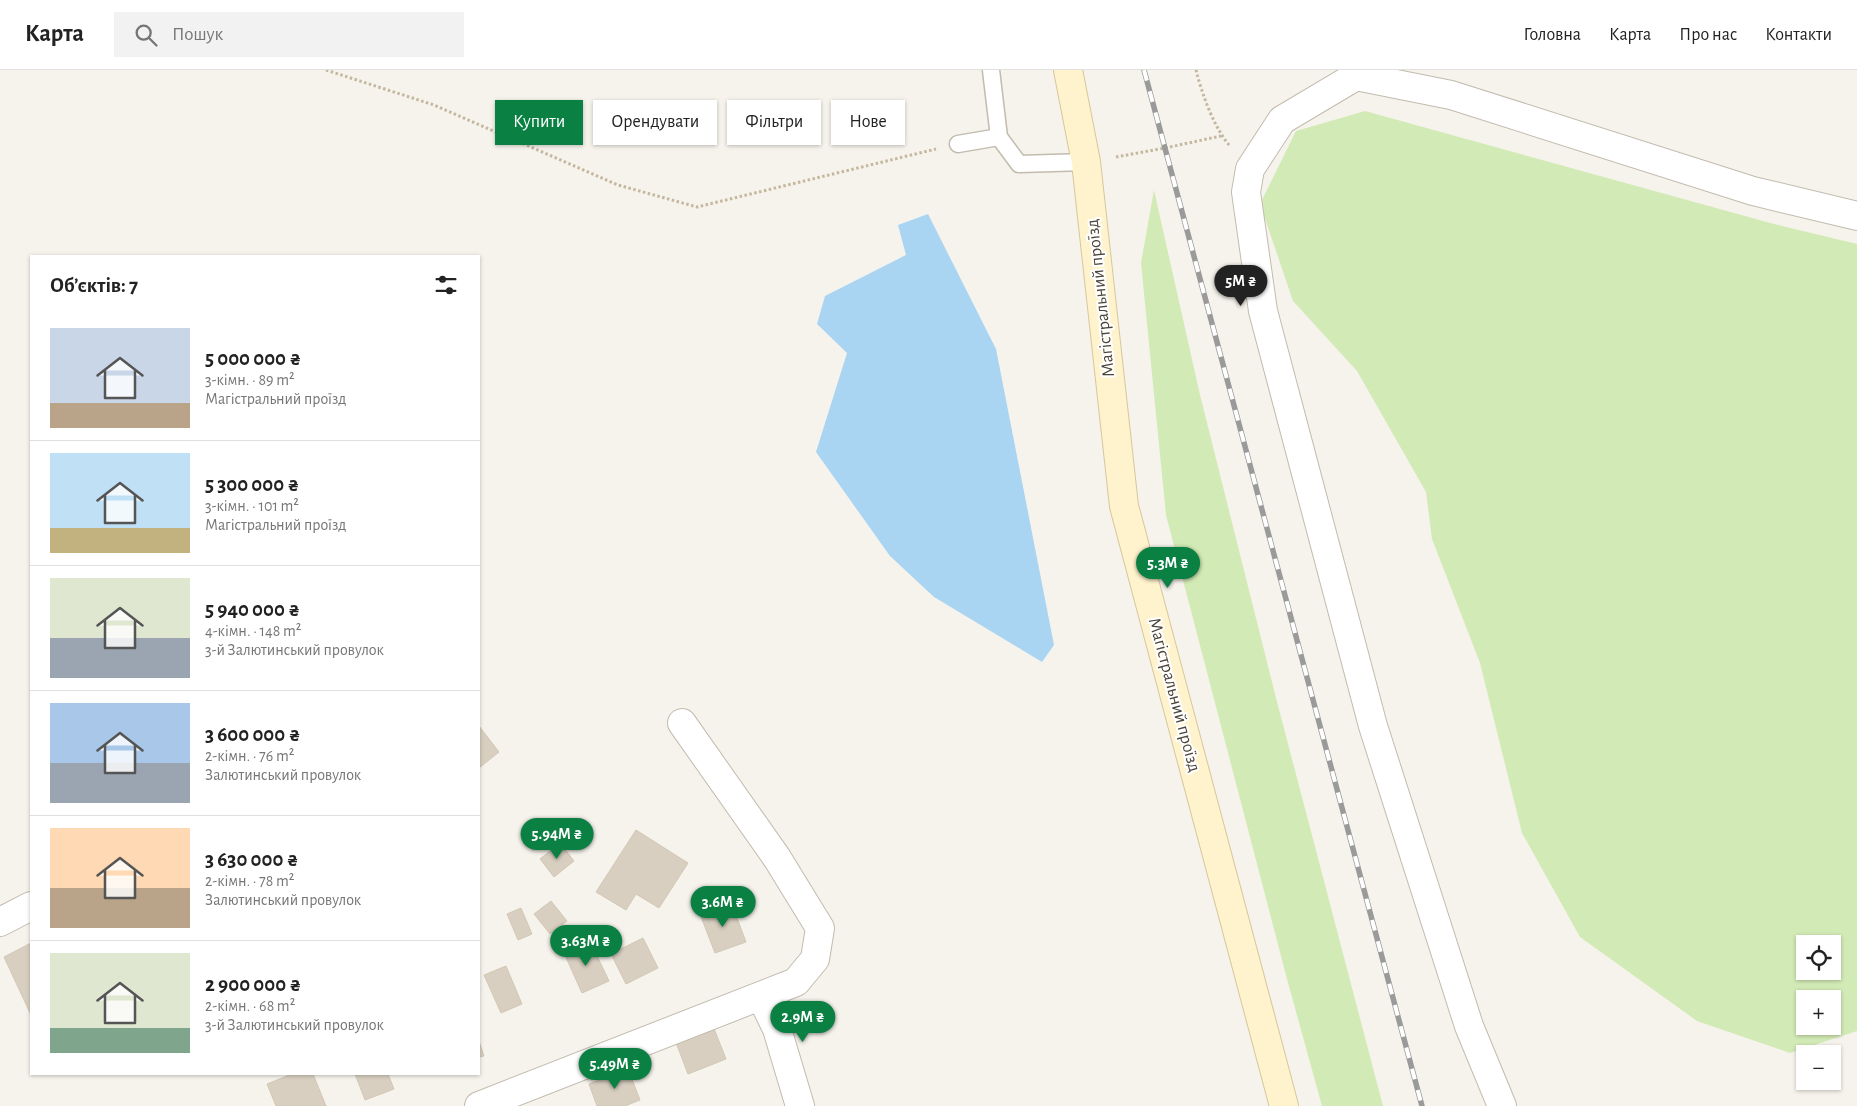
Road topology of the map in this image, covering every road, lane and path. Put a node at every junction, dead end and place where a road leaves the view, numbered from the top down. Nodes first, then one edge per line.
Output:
1 (326, 70) edge
2 (991, 70) edge
3 (1068, 70) edge
4 (1196, 70) edge
5 (1221, 136) junction
6 (998, 137) junction
7 (958, 144) joint
8 (1086, 162) junction
9 (1250, 169) junction
10 (1857, 216) edge
11 (682, 723) dead end
12 (30, 907) edge
13 (0, 922) edge
14 (761, 996) junction
15 (478, 1106) edge
16 (800, 1106) edge
17 (1284, 1106) edge
18 (1502, 1106) edge

1 - 7 path
2 - 6 lane
3 - 8 main road, Магістральний проїзд
4 - 5 path
5 - 8 path
5 - 9 path
6 - 7 lane
6 - 8 lane
8 - 17 main road, Магістральний проїзд
9 - 10 street
9 - 18 street
11 - 14 street
12 - 13 street
14 - 15 street
14 - 16 street

